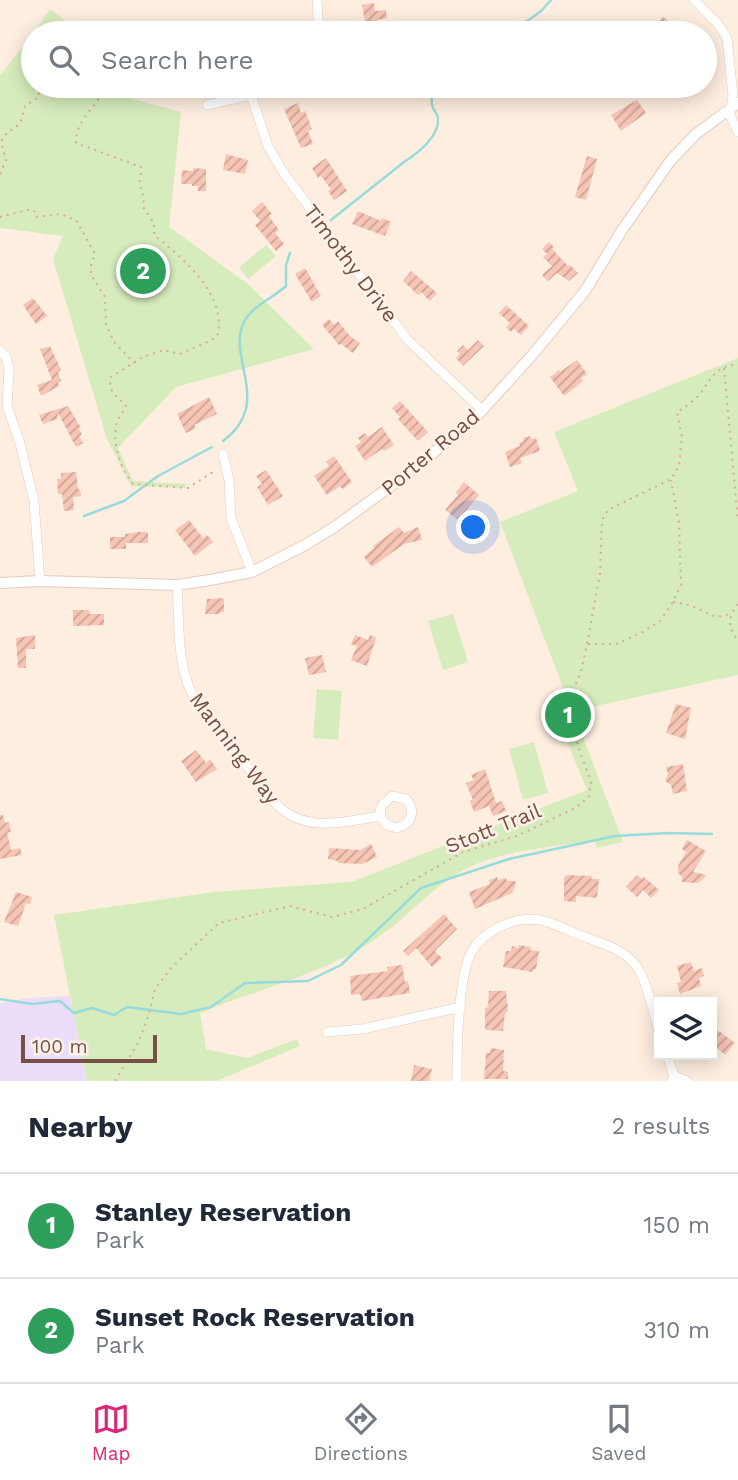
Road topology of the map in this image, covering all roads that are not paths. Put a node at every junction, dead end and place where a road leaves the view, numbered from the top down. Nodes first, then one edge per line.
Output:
1 (317, 0) edge
2 (694, 0) edge
3 (318, 21) edge
4 (715, 21) edge
5 (717, 23) edge
6 (238, 98) edge
7 (252, 98) edge
8 (735, 104) edge
9 (207, 105) dead end
10 (738, 132) edge
11 (0, 350) edge
12 (4, 403) edge
13 (482, 410) junction
14 (223, 454) dead end
15 (253, 572) junction
16 (40, 581) junction
17 (0, 583) edge
18 (177, 585) junction
19 (380, 816) dead end
20 (461, 1007) junction
21 (654, 1016) edge
22 (327, 1032) dead end
23 (668, 1060) edge
24 (673, 1079) edge
25 (457, 1081) edge
26 (687, 1081) edge

1 - 3 street
2 - 4 street
5 - 8 street
6 - 9 street
7 - 13 street, Timothy Drive
8 - 10 street
8 - 13 street, Porter Road
11 - 12 street
12 - 16 street
13 - 15 street, Porter Road
14 - 15 street
15 - 18 street, Porter Road
16 - 17 street, Porter Road
16 - 18 street, Porter Road
18 - 19 street, Manning Way
20 - 21 street
20 - 22 street
20 - 25 street
23 - 24 street
24 - 26 street

